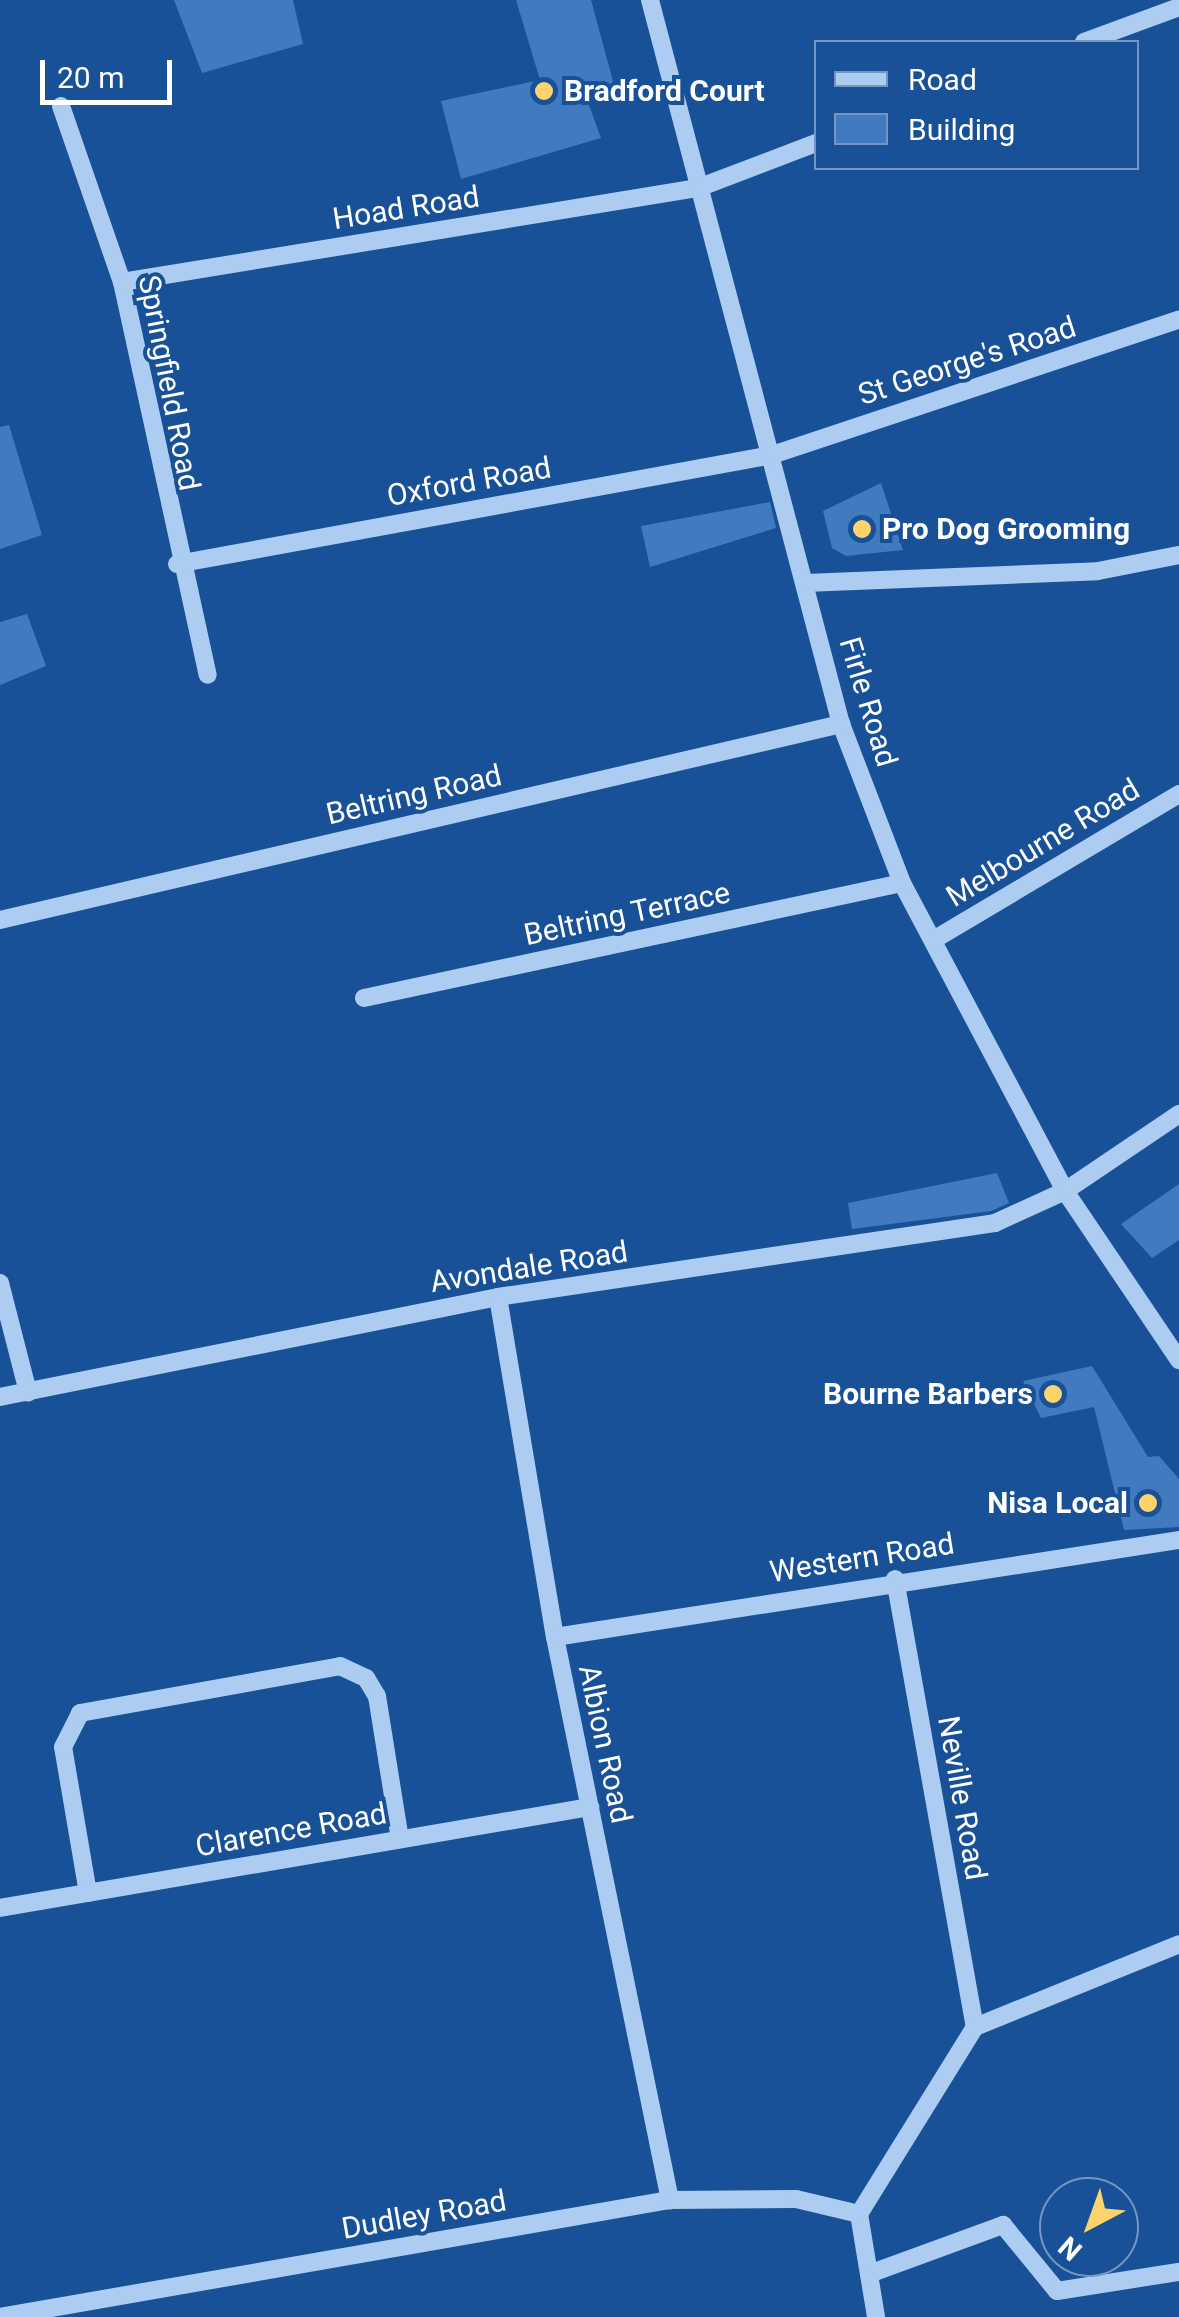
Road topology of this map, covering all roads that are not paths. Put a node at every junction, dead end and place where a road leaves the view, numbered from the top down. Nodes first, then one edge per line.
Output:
1 (650, 0) edge
2 (1179, 7) edge
3 (1089, 40) edge
4 (61, 106) dead end
5 (814, 144) edge
6 (698, 188) junction
7 (122, 282) junction
8 (1179, 320) edge
9 (772, 455) junction
10 (1179, 555) edge
11 (177, 564) junction
12 (805, 583) junction
13 (208, 675) dead end
14 (841, 724) junction
15 (1179, 794) edge
16 (902, 883) junction
17 (0, 920) edge
18 (935, 939) junction
19 (364, 998) dead end
20 (1179, 1114) edge
21 (1065, 1192) junction
22 (0, 1282) edge
23 (498, 1297) junction
24 (1179, 1360) edge
25 (28, 1392) junction
26 (0, 1397) edge
27 (1179, 1540) edge
28 (895, 1580) junction
29 (555, 1637) junction
30 (590, 1806) junction
31 (400, 1839) junction
32 (88, 1893) junction
33 (0, 1908) edge
34 (1179, 1944) edge
35 (974, 2027) junction
36 (670, 2200) junction
37 (859, 2214) junction
38 (1179, 2272) edge
39 (869, 2274) junction
40 (0, 2317) edge
41 (876, 2317) edge

1 - 6 street, Firle Road
2 - 3 street
4 - 7 street, Springfield Road
5 - 6 street, Hoad Road
6 - 7 street, Hoad Road
6 - 9 street, Firle Road
7 - 11 street, Springfield Road
8 - 9 street, St George's Road
9 - 11 street, Oxford Road
9 - 12 street, Firle Road
10 - 12 street
11 - 13 street, Springfield Road
12 - 14 street, Firle Road
14 - 16 street, Firle Road
14 - 17 street, Beltring Road
15 - 18 street, Melbourne Road
16 - 18 street, Firle Road
16 - 19 street, Beltring Terrace
18 - 21 street, Firle Road
20 - 21 street
21 - 23 street, Avondale Road
21 - 24 street, Firle Road
22 - 25 street
23 - 25 street, Avondale Road
23 - 29 street, Albion Road
25 - 26 street, Avondale Road
27 - 28 street, Western Road
28 - 29 street, Western Road
28 - 35 street, Neville Road
29 - 30 street, Albion Road
30 - 31 street, Clarence Road
30 - 36 street, Albion Road
31 - 32 street, Clarence Road
31 - 32 street
32 - 33 street, Clarence Road
34 - 35 street
35 - 37 street
36 - 37 street, Dudley Road
36 - 40 street, Dudley Road
37 - 39 street
38 - 39 street
39 - 41 street

